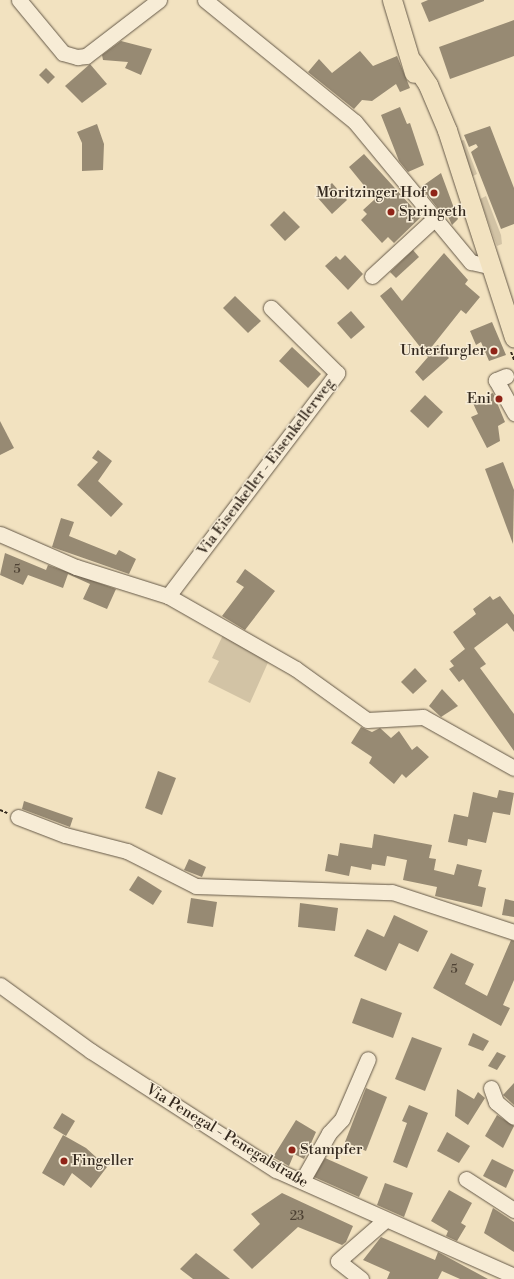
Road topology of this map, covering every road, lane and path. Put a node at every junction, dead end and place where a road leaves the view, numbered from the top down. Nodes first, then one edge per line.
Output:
1 (19, 0) edge
2 (159, 0) edge
3 (205, 0) edge
4 (392, 0) edge
5 (434, 219) junction
6 (489, 266) junction
7 (372, 276) dead end
8 (271, 308) dead end
9 (514, 337) edge
10 (510, 374) edge
11 (514, 394) edge
12 (514, 413) edge
13 (0, 534) edge
14 (168, 596) junction
15 (514, 768) edge
16 (18, 817) dead end
17 (514, 932) edge
18 (0, 985) edge
19 (368, 1059) dead end
20 (491, 1088) dead end
21 (514, 1117) edge
22 (466, 1179) dead end
23 (302, 1181) junction
24 (514, 1210) edge
25 (386, 1220) junction
26 (514, 1276) edge
27 (361, 1279) edge

1 - 2 street
3 - 5 street
4 - 6 main road
5 - 6 street
5 - 7 street
6 - 9 main road
8 - 14 street, Via Eisenkeller - Eisenkellerweg
10 - 11 street
10 - 12 street
13 - 14 street
14 - 15 street
16 - 17 street
18 - 23 street, Via Penegal - Penegalstraße
19 - 23 street
20 - 21 street
22 - 24 street
23 - 25 street, Via Penegal - Penegalstraße
25 - 26 street, Via Penegal - Penegalstraße
25 - 27 street

